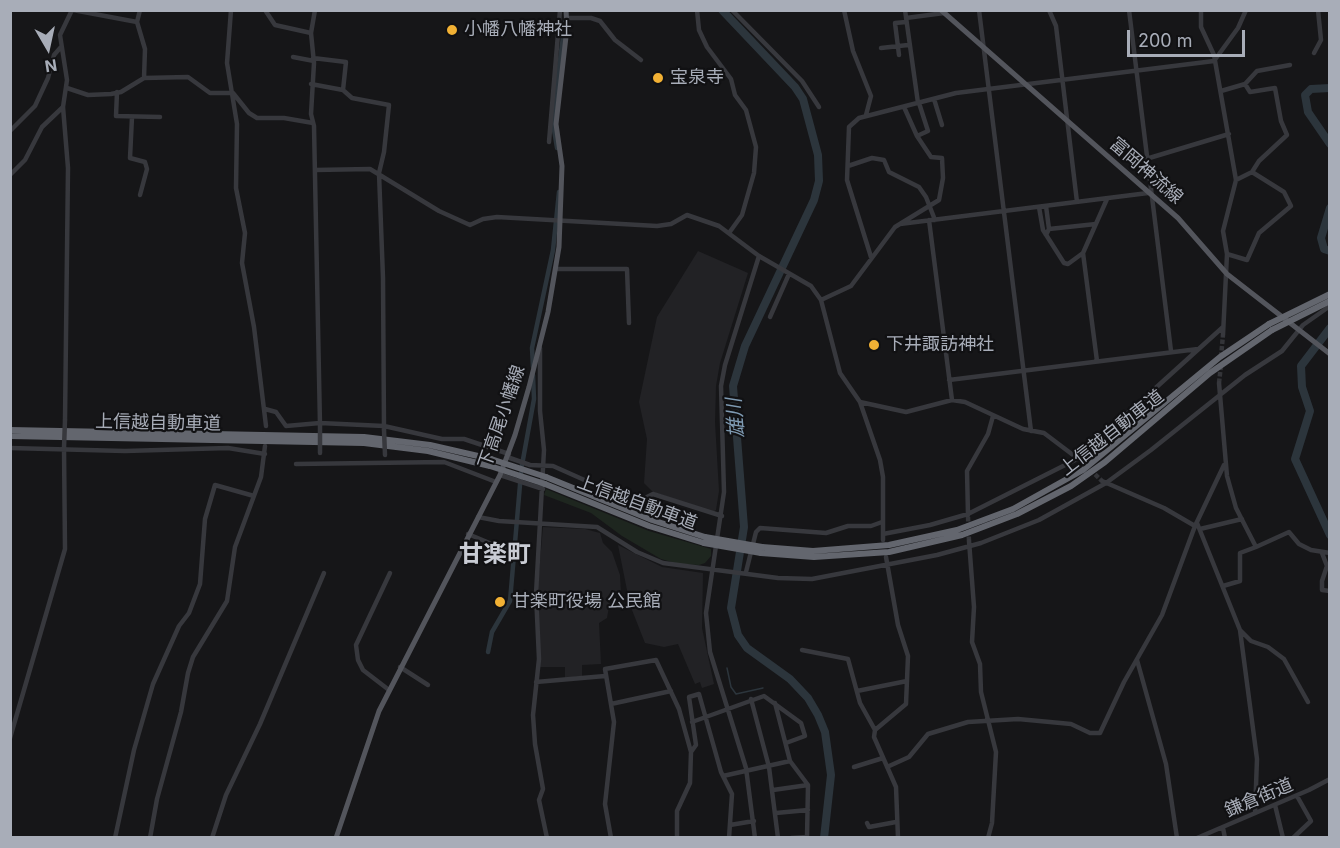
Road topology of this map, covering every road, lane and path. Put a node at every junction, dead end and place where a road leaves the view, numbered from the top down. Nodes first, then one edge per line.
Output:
1 (73, 10) edge
2 (140, 10) edge
3 (231, 10) edge
4 (265, 10) edge
5 (315, 10) edge
6 (560, 10) edge
7 (566, 10) edge
8 (697, 10) edge
9 (732, 10) edge
10 (844, 10) edge
11 (904, 10) edge
12 (979, 10) edge
13 (1049, 10) edge
14 (1129, 10) edge
15 (1201, 10) edge
16 (1318, 10) edge
17 (1245, 11) edge
18 (943, 12) edge
19 (567, 18) junction
20 (906, 20) junction
21 (137, 22) junction
22 (311, 33) junction
23 (908, 45) junction
24 (61, 47) junction
25 (898, 47) junction
26 (881, 48) dead end
27 (983, 48) junction
28 (1314, 53) dead end
29 (899, 55) dead end
30 (293, 57) dead end
31 (313, 59) junction
32 (641, 60) dead end
33 (1214, 61) junction
34 (1290, 65) dead end
35 (1136, 70) junction
36 (557, 77) junction
37 (144, 78) junction
38 (1062, 80) junction
39 (311, 84) junction
40 (1024, 84) junction
41 (1245, 84) junction
42 (67, 88) junction
43 (988, 89) junction
44 (343, 90) junction
45 (1221, 91) junction
46 (117, 92) junction
47 (233, 93) junction
48 (934, 99) junction
49 (918, 103) junction
50 (63, 107) junction
51 (819, 107) dead end
52 (904, 107) junction
53 (866, 115) junction
54 (132, 117) junction
55 (160, 117) dead end
56 (1067, 121) junction
57 (313, 123) junction
58 (942, 125) dead end
59 (10, 131) edge
60 (1229, 134) junction
61 (917, 136) junction
62 (549, 142) dead end
63 (1146, 159) junction
64 (848, 166) junction
65 (315, 170) junction
66 (1252, 172) junction
67 (379, 173) junction
68 (10, 175) edge
69 (1236, 180) junction
70 (140, 195) dead end
71 (1150, 195) junction
72 (1107, 199) junction
73 (1077, 202) junction
74 (929, 204) junction
75 (1046, 206) junction
76 (1039, 207) junction
77 (1004, 211) junction
78 (560, 219) junction
79 (932, 220) junction
80 (900, 224) junction
81 (1096, 224) junction
82 (1049, 229) junction
83 (729, 233) junction
84 (1046, 235) junction
85 (1083, 253) junction
86 (1227, 254) junction
87 (759, 256) junction
88 (871, 257) junction
89 (556, 268) junction
90 (789, 274) junction
91 (1227, 274) junction
92 (1329, 294) edge
93 (821, 300) junction
94 (1329, 301) edge
95 (1329, 306) edge
96 (770, 317) dead end
97 (629, 323) dead end
98 (1223, 327) junction
99 (1270, 327) junction
100 (1299, 332) junction
101 (1223, 335) tunnel mouth
102 (540, 348) junction
103 (1197, 349) junction
104 (1171, 351) junction
105 (1329, 354) edge
106 (1096, 361) junction
107 (1023, 369) junction
108 (949, 380) junction
109 (1219, 384) tunnel mouth
110 (1219, 396) junction
111 (952, 400) junction
112 (860, 402) junction
113 (265, 409) junction
114 (993, 416) junction
115 (320, 424) junction
116 (266, 426) dead end
117 (384, 428) junction
118 (10, 430) edge
119 (1031, 431) junction
120 (10, 436) edge
121 (265, 446) dead end
122 (10, 448) edge
123 (64, 449) junction
124 (265, 454) junction
125 (508, 455) junction
126 (385, 458) junction
127 (1079, 460) junction
128 (490, 462) junction
129 (321, 463) junction
130 (296, 464) dead end
131 (1224, 465) junction
132 (544, 467) junction
133 (500, 475) junction
134 (496, 482) junction
135 (1104, 482) junction
136 (544, 483) junction
137 (618, 495) dead end
138 (254, 496) junction
139 (647, 497) dead end
140 (722, 516) junction
141 (968, 516) junction
142 (478, 517) junction
143 (1242, 519) junction
144 (882, 522) junction
145 (540, 523) junction
146 (1197, 526) junction
147 (468, 534) junction
148 (969, 541) tunnel mouth
149 (969, 547) junction
150 (1256, 547) junction
151 (511, 552) dead end
152 (1322, 553) junction
153 (1329, 554) edge
154 (886, 557) dead end
155 (887, 566) junction
156 (714, 568) junction
157 (745, 572) junction
158 (324, 573) dead end
159 (390, 573) dead end
160 (1223, 586) junction
161 (1329, 591) edge
162 (1240, 630) junction
163 (802, 650) dead end
164 (1137, 660) junction
165 (400, 667) junction
166 (605, 676) junction
167 (907, 681) junction
168 (536, 682) junction
169 (428, 685) dead end
170 (389, 690) junction
171 (671, 691) junction
172 (857, 691) junction
173 (751, 699) junction
174 (1308, 702) dead end
175 (775, 703) junction
176 (611, 704) junction
177 (728, 707) junction
178 (706, 715) junction
179 (692, 722) junction
180 (989, 722) junction
181 (875, 730) junction
182 (10, 738) edge
183 (786, 743) junction
184 (691, 752) junction
185 (883, 758) junction
186 (790, 761) junction
187 (769, 767) junction
188 (854, 767) dead end
189 (887, 767) junction
190 (746, 771) junction
191 (723, 776) junction
192 (1329, 779) edge
193 (808, 785) junction
194 (773, 790) junction
195 (1297, 796) junction
196 (1275, 805) junction
197 (808, 810) junction
198 (776, 813) junction
199 (1255, 813) junction
200 (754, 821) junction
201 (896, 822) junction
202 (867, 823) dead end
203 (730, 825) junction
204 (1223, 828) junction
205 (115, 837) edge
206 (150, 837) edge
207 (212, 837) edge
208 (336, 837) edge
209 (547, 837) edge
210 (611, 837) edge
211 (677, 837) edge
212 (729, 837) edge
213 (755, 837) edge
214 (778, 837) edge
215 (791, 837) edge
216 (807, 837) edge
217 (898, 837) edge
218 (988, 837) edge
219 (1177, 837) edge
220 (1197, 837) edge
221 (1225, 837) edge
222 (1283, 837) edge
223 (1293, 837) edge

1 - 21 street
1 - 24 street
2 - 21 street
3 - 47 street
4 - 22 street
5 - 22 street
6 - 36 street
7 - 19 main road, 下高尾小幡線
8 - 83 street
9 - 51 street
10 - 53 street
11 - 20 street
12 - 27 street
13 - 38 street
14 - 35 street
15 - 33 street
16 - 28 street
17 - 33 street
18 - 20 street
18 - 27 main road, 富岡神流線
19 - 32 street
19 - 36 main road, 下高尾小幡線
20 - 23 street
20 - 25 street
21 - 37 street
22 - 31 street
23 - 25 street
23 - 49 street
24 - 42 street
24 - 59 street
25 - 26 street
25 - 29 street
27 - 40 main road, 富岡神流線
27 - 43 street
30 - 31 street
31 - 39 street
31 - 44 street
33 - 35 street
33 - 45 street
34 - 41 street
35 - 38 street
35 - 63 street
36 - 62 street
36 - 78 main road, 下高尾小幡線
37 - 46 street
37 - 47 street
38 - 40 street
38 - 56 street
39 - 44 street
39 - 57 street
40 - 43 street
40 - 56 main road, 富岡神流線
41 - 45 street
41 - 66 street
42 - 46 street
42 - 50 street
43 - 48 street
43 - 77 street
44 - 67 street
45 - 60 street
46 - 54 street
47 - 57 street
47 - 113 street
48 - 49 street
48 - 58 street
49 - 52 street
49 - 61 street
50 - 68 street
50 - 123 street, bridge
52 - 53 street
52 - 61 street
53 - 64 street
54 - 55 street
54 - 70 street
56 - 71 main road, 富岡神流線
56 - 73 street
57 - 65 street
60 - 63 street
60 - 69 street
61 - 74 street
63 - 71 street
64 - 74 street
64 - 88 street
65 - 67 street
65 - 115 street
66 - 69 street
66 - 86 street
67 - 78 street
67 - 117 street
69 - 86 street
71 - 72 street
71 - 91 main road, 富岡神流線
71 - 104 street
72 - 73 street
72 - 81 street
73 - 75 street
74 - 79 street
74 - 80 street
75 - 76 street
75 - 82 street
76 - 77 street
76 - 84 street
77 - 79 street
77 - 107 street
78 - 83 street
78 - 89 main road, 下高尾小幡線
79 - 80 street
79 - 108 street
80 - 88 street
81 - 82 street
81 - 85 street
82 - 84 street
83 - 87 street
84 - 85 street
85 - 106 street
86 - 91 street
87 - 90 street
87 - 140 street
88 - 93 street
89 - 97 street
89 - 102 main road, 下高尾小幡線
90 - 93 street
90 - 96 street
91 - 98 street
91 - 100 main road, 富岡神流線
92 - 99 highway, 上信越自動車道, bridge
93 - 112 street
94 - 99 highway, 上信越自動車道, bridge
95 - 100 street
98 - 101 street
98 - 103 street
99 - 136 highway, 上信越自動車道, bridge
100 - 105 main road, 富岡神流線
100 - 110 street
102 - 125 main road, 下高尾小幡線
102 - 132 street
103 - 104 street
103 - 127 street
104 - 106 street
106 - 107 street
107 - 108 street
107 - 119 street
108 - 111 street
109 - 110 street
110 - 131 street
110 - 135 street
111 - 112 street
111 - 114 street
112 - 144 street
113 - 115 street
113 - 116 street
114 - 119 street
114 - 141 street
115 - 117 street
115 - 129 street, bridge
117 - 125 street
117 - 126 street, bridge
118 - 128 highway, 上信越自動車道
119 - 127 street
120 - 128 highway, 上信越自動車道
121 - 124 street
122 - 123 street
123 - 124 street
123 - 182 street
124 - 138 street
125 - 132 street
125 - 133 main road, 下高尾小幡線
126 - 129 street
126 - 134 street
127 - 141 street
128 - 136 highway, 上信越自動車道, bridge
129 - 130 street
131 - 143 street
131 - 146 street
132 - 136 street
132 - 137 street
133 - 134 main road, 下高尾小幡線
133 - 136 street
134 - 142 main road, 下高尾小幡線
135 - 146 street
135 - 149 street
136 - 145 street
138 - 205 street
138 - 206 street
139 - 140 street
140 - 156 street
141 - 144 street
142 - 145 street
142 - 147 main road, 下高尾小幡線
143 - 146 street
143 - 150 street
144 - 157 street
145 - 156 street
145 - 168 street
146 - 160 street
146 - 164 street
147 - 151 street
147 - 165 main road, 下高尾小幡線
148 - 149 street
149 - 155 street
149 - 180 street
150 - 152 street
150 - 160 street
152 - 153 street
152 - 161 street
154 - 155 street
155 - 157 street
155 - 167 street
156 - 157 street
156 - 177 street
158 - 207 street
159 - 170 street
160 - 162 street
162 - 174 street
162 - 199 street
163 - 172 street
164 - 180 street
164 - 219 street
165 - 169 street
165 - 170 main road, 下高尾小幡線
166 - 168 street
166 - 171 street
166 - 176 street
167 - 172 street
167 - 181 street
168 - 209 street
170 - 208 main road, 下高尾小幡線
171 - 176 street
171 - 184 street
172 - 181 street
173 - 175 street
173 - 177 street
173 - 187 street
175 - 183 street
175 - 183 street
176 - 210 street
177 - 178 street
177 - 190 street
178 - 179 street
178 - 179 street
178 - 191 street
179 - 184 street
180 - 189 street
180 - 218 street
181 - 185 street
183 - 186 street
184 - 211 street
185 - 188 street
185 - 189 street
186 - 187 street
186 - 193 street
187 - 190 street
187 - 194 street
189 - 201 street
190 - 191 street
190 - 200 street
191 - 203 street
192 - 195 street, 鎌倉街道
193 - 194 street
193 - 197 street
194 - 198 street
195 - 196 street, 鎌倉街道
195 - 223 street
196 - 199 street, 鎌倉街道
196 - 222 street
197 - 198 street
197 - 216 street
198 - 214 street
199 - 204 street, 鎌倉街道
200 - 203 street
200 - 213 street
201 - 202 street
201 - 217 street
203 - 212 street
204 - 220 street, 鎌倉街道
204 - 221 street
215 - 216 street

